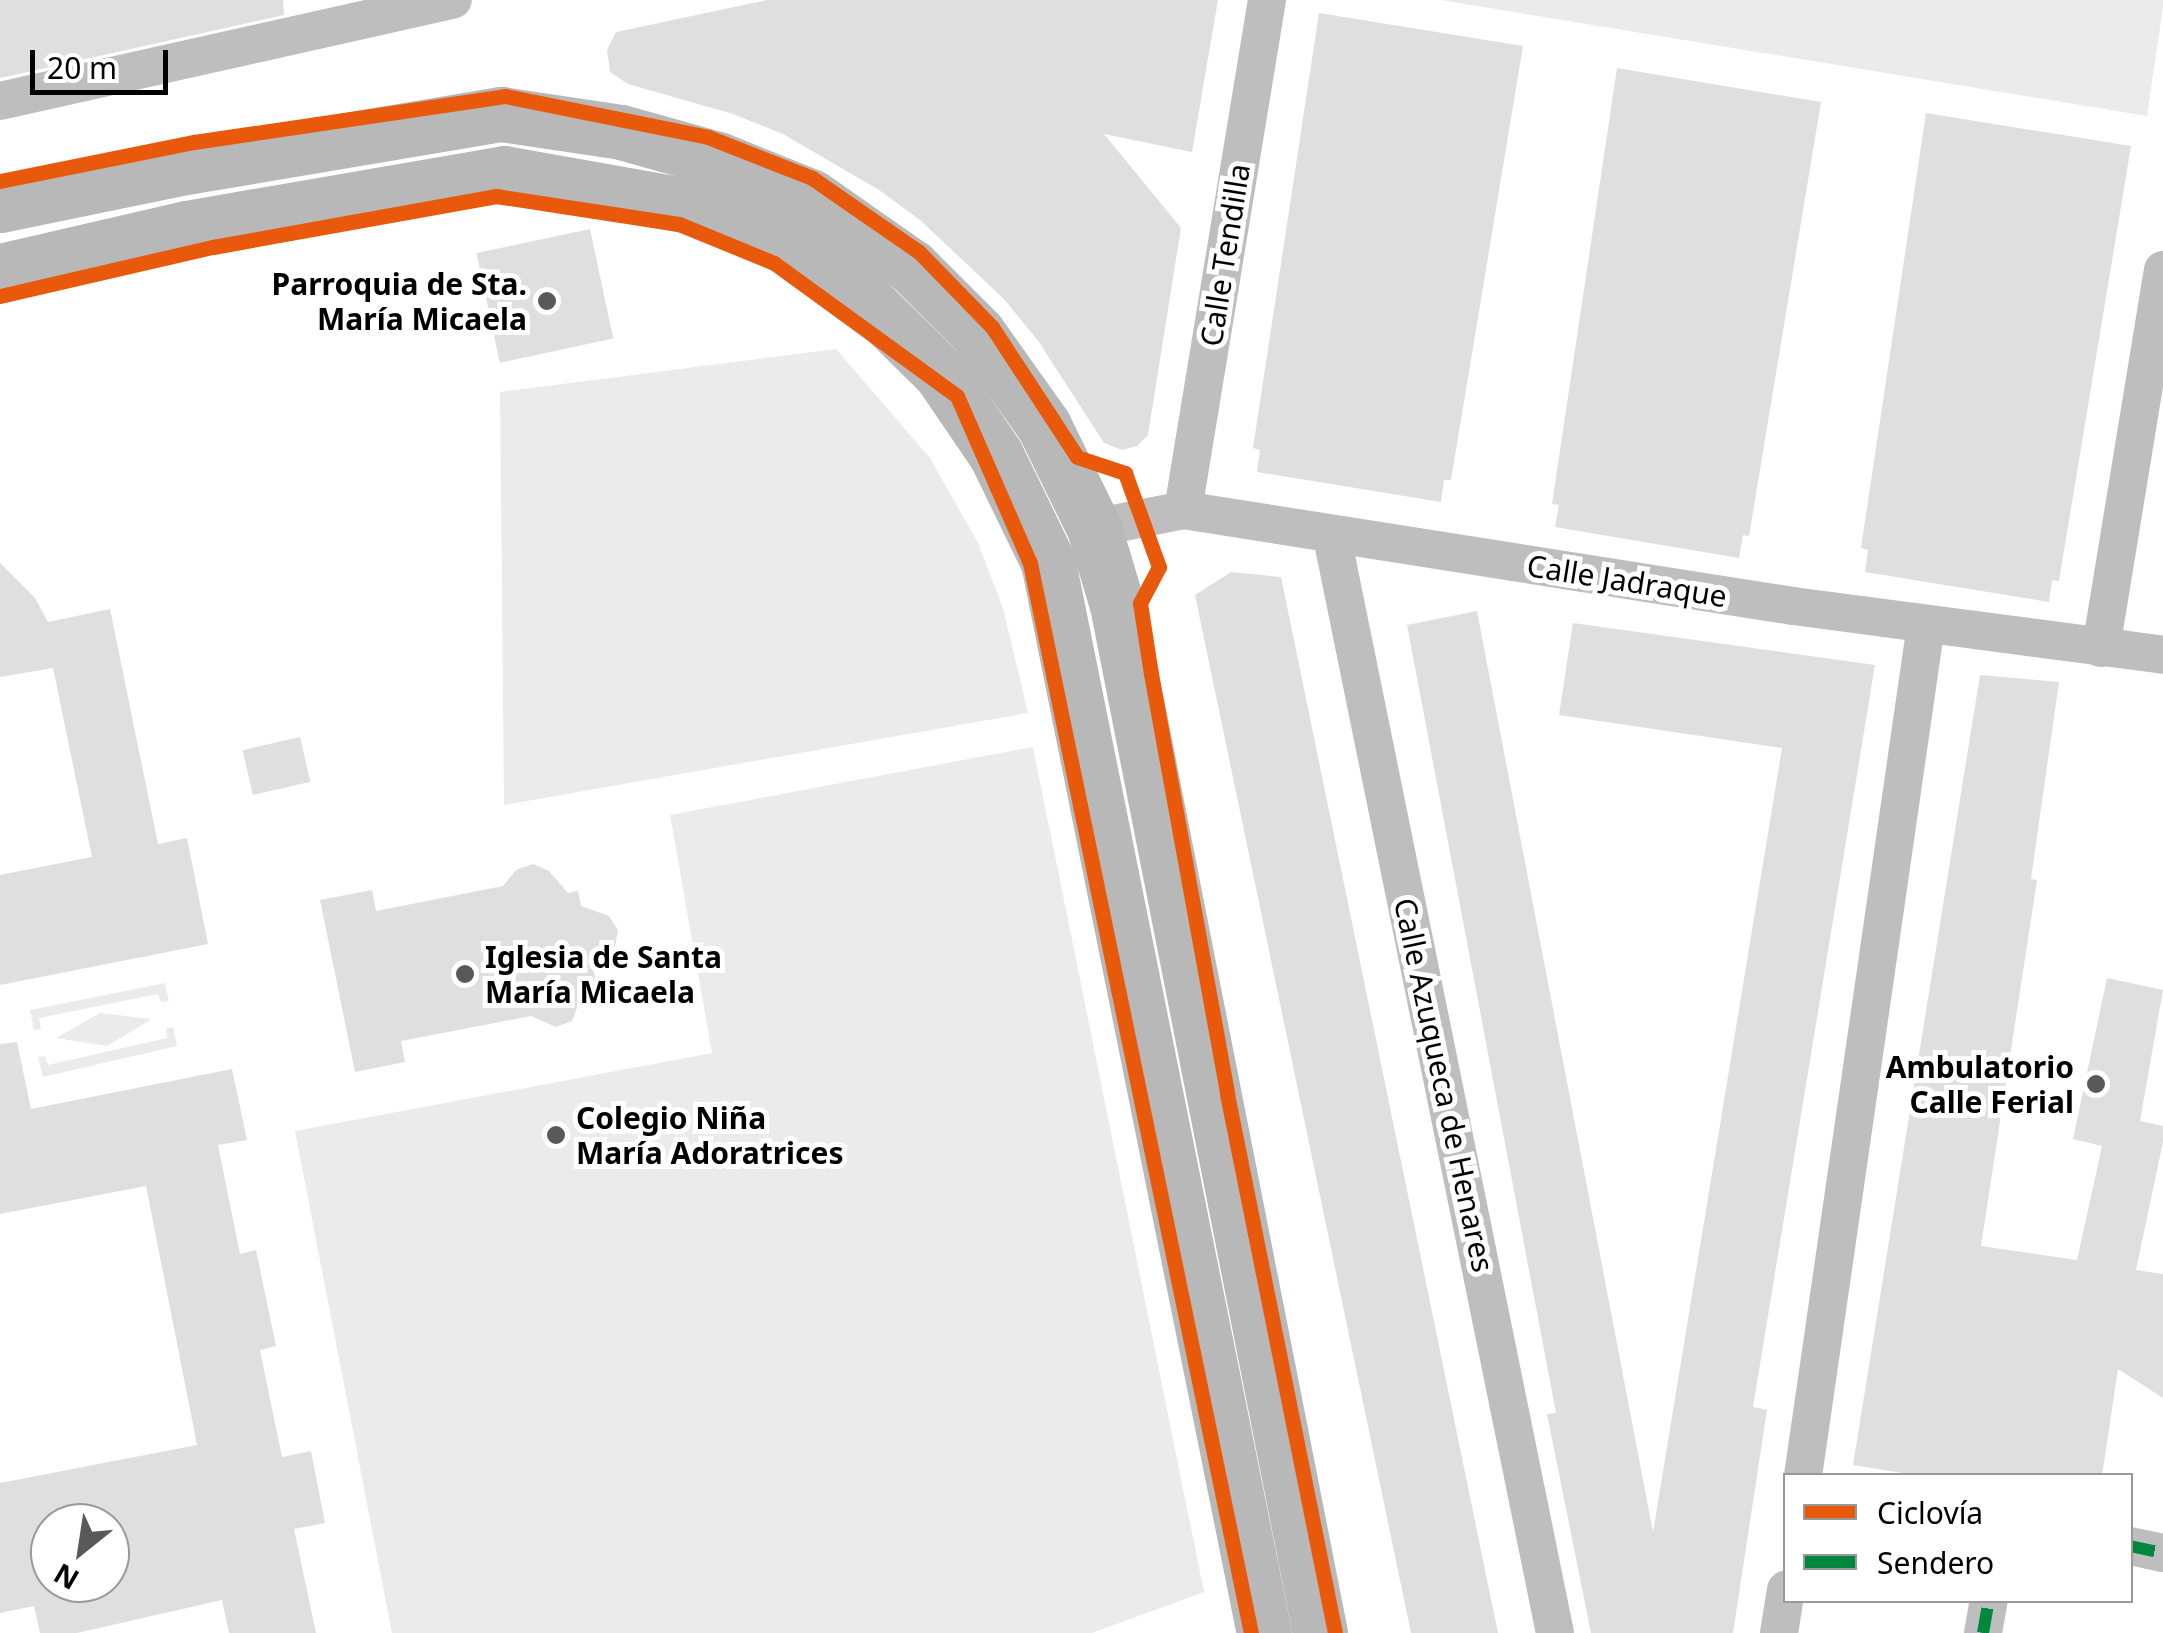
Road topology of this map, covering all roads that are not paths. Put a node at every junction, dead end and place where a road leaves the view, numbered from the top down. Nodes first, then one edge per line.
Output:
1 (452, 0) edge
2 (1267, 0) edge
3 (0, 101) edge
4 (0, 205) edge
5 (2163, 270) edge
6 (0, 271) edge
7 (1183, 510) junction
8 (1094, 528) junction
9 (1332, 537) junction
10 (1926, 624) junction
11 (2102, 648) junction
12 (2163, 655) edge
13 (1803, 1473) edge
14 (2133, 1547) edge
15 (2163, 1553) edge
16 (1784, 1603) edge
17 (1988, 1603) edge
18 (1264, 1633) edge
19 (1320, 1633) edge
20 (1555, 1633) edge
21 (1779, 1633) edge
22 (1983, 1633) edge

1 - 3 street
2 - 7 street, Calle Tendilla
4 - 8 street
5 - 11 street
6 - 18 street
7 - 8 street, Calle Jadraque
7 - 9 street, Calle Jadraque
8 - 19 street
9 - 10 street, Calle Jadraque
9 - 20 street, Calle Azuqueca de Henares
10 - 11 street, Calle Jadraque
10 - 13 street
11 - 12 street, Calle Jadraque
14 - 15 street
16 - 21 street
17 - 22 street

